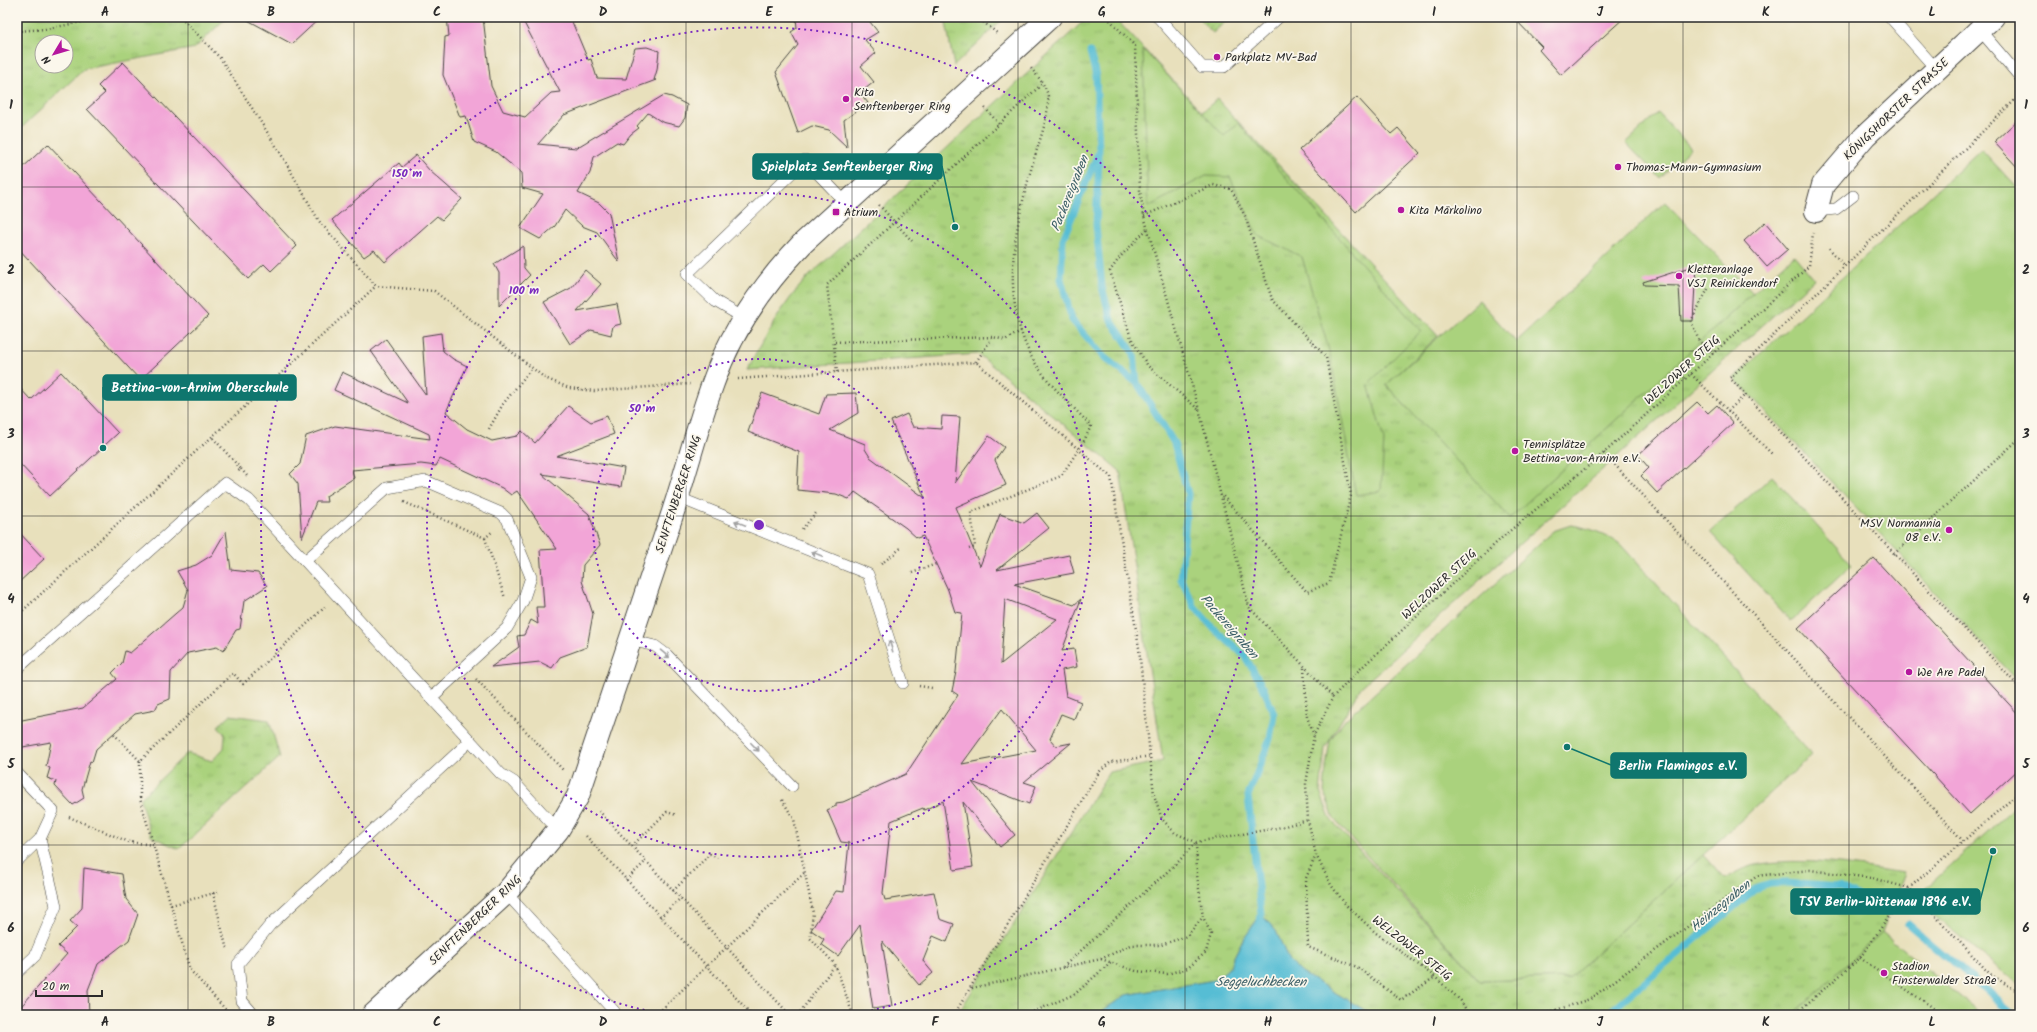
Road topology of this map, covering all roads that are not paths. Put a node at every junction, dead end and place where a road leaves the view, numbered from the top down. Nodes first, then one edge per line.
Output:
1 (1050, 17) edge
2 (1158, 17) edge
3 (1279, 17) edge
4 (1890, 17) edge
5 (1986, 23) edge
6 (1936, 69) junction
7 (2020, 77) edge
8 (1853, 196) dead end
9 (846, 203) junction
10 (1816, 210) joint
11 (744, 318) junction
12 (677, 498) junction
13 (305, 560) junction
14 (630, 640) junction
15 (17, 669) edge
16 (903, 683) dead end
17 (431, 698) junction
18 (470, 741) junction
19 (17, 773) edge
20 (792, 786) dead end
21 (558, 830) junction
22 (40, 839) junction
23 (17, 861) edge
24 (506, 893) junction
25 (17, 973) edge
26 (254, 1015) edge
27 (373, 1015) edge
28 (615, 1015) edge

1 - 9 street, SENFTENBERGER RING
2 - 3 lane
4 - 6 lane
5 - 6 street, KÖNIGSHORSTER STRASSE
5 - 7 lane
6 - 10 street, KÖNIGSHORSTER STRASSE
8 - 10 lane
9 - 11 street, SENFTENBERGER RING
9 - 11 lane
11 - 12 street, SENFTENBERGER RING
12 - 14 street, SENFTENBERGER RING
16 -> 12 lane
13 - 15 lane
13 - 17 lane
13 - 17 lane
14 -> 20 lane
14 - 21 street, SENFTENBERGER RING
17 - 18 lane
18 - 21 lane
18 - 26 lane
19 - 22 lane
21 - 24 street, SENFTENBERGER RING
22 - 23 lane
22 - 25 lane
24 - 27 street, SENFTENBERGER RING
24 - 28 lane

